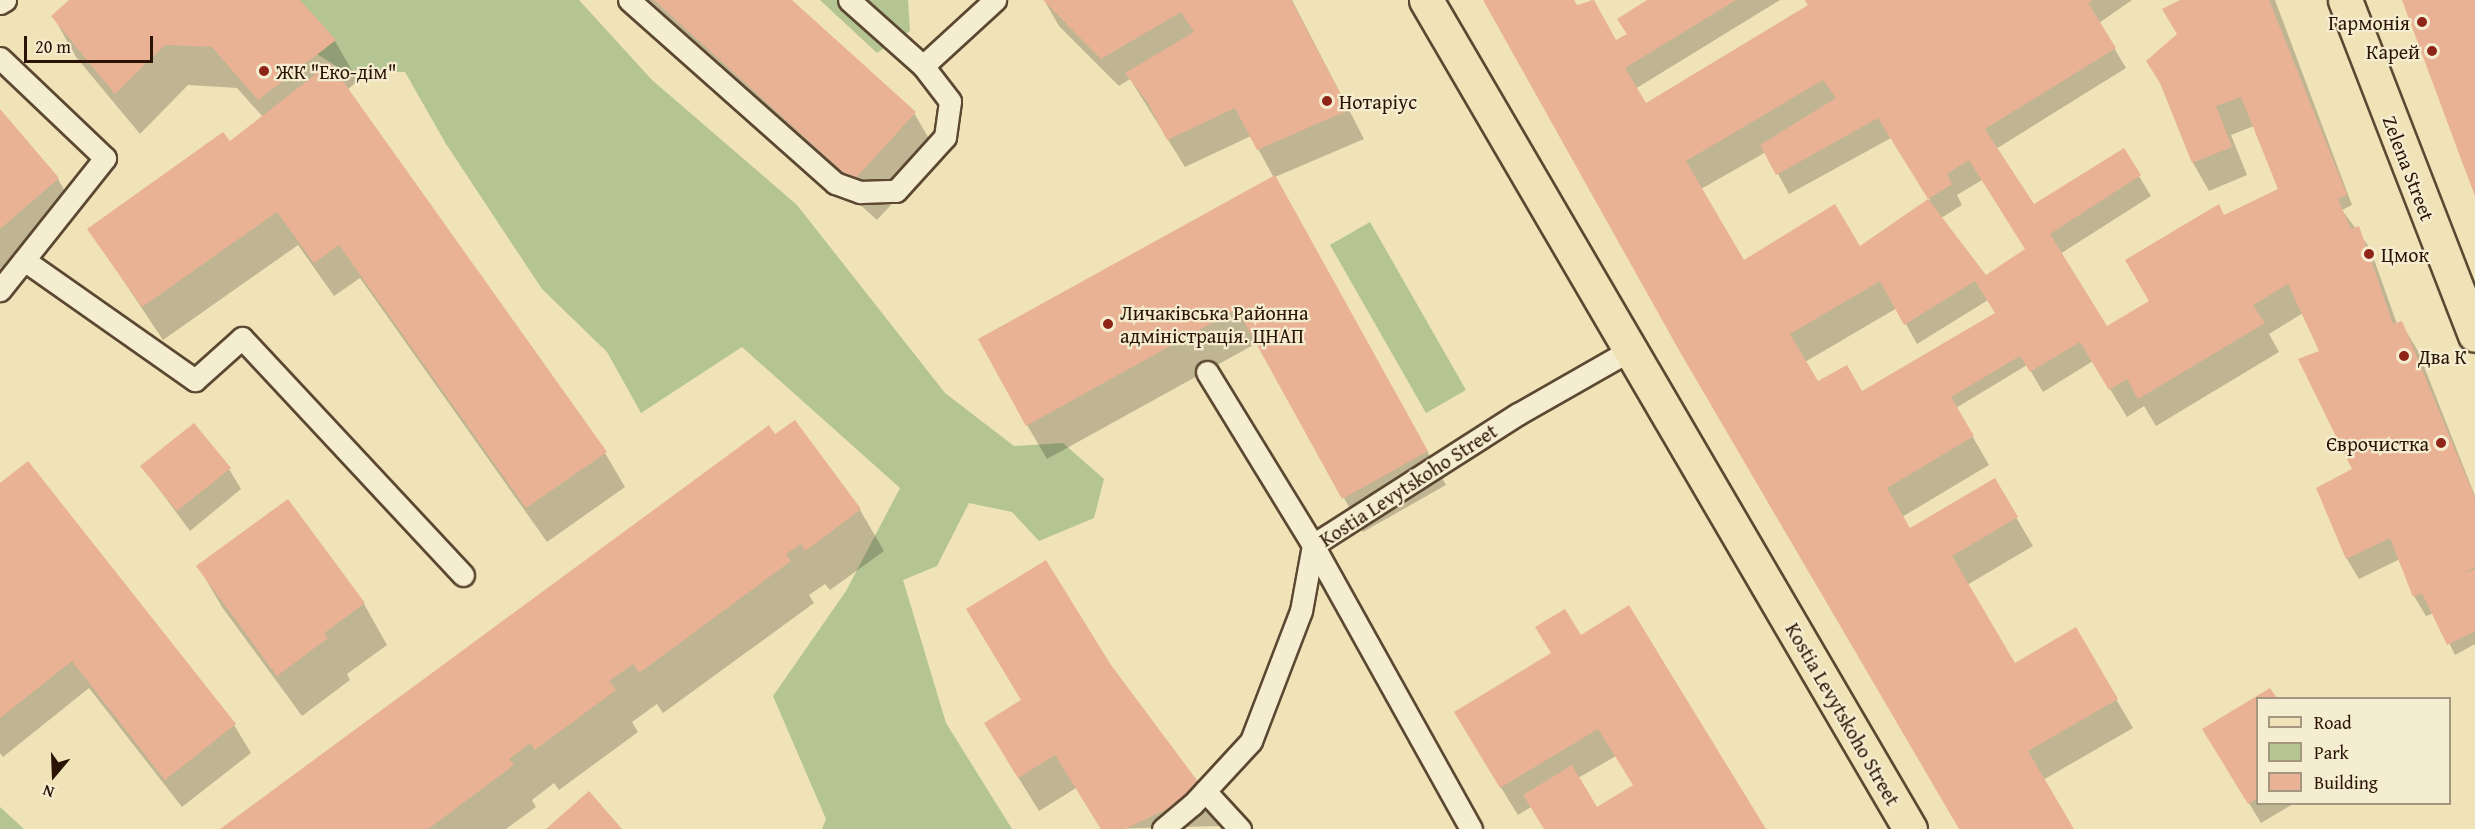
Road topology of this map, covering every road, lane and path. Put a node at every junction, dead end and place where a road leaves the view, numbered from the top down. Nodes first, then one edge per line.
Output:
1 (5, 0) edge
2 (629, 0) edge
3 (849, 0) edge
4 (995, 0) edge
5 (1426, 0) edge
6 (2345, 0) edge
7 (0, 3) edge
8 (0, 58) edge
9 (923, 66) junction
10 (24, 260) junction
11 (0, 290) edge
12 (2475, 335) edge
13 (1632, 349) junction
14 (1207, 372) dead end
15 (1313, 545) junction
16 (463, 575) dead end
17 (1205, 791) junction
18 (1163, 829) edge
19 (1240, 829) edge
20 (1471, 829) edge
21 (1910, 829) edge

1 - 7 lane
2 - 9 lane
3 - 9 lane
4 - 9 lane
5 - 13 main road, Kostia Levytskoho Street
6 - 12 main road, Zelena Street
8 - 10 lane
10 - 11 lane
10 - 16 lane
13 - 15 lane, Kostia Levytskoho Street
13 - 21 main road, Kostia Levytskoho Street
14 - 15 lane
15 - 17 lane, Kostia Levytskoho Street
15 - 20 lane
17 - 18 lane, Kostia Levytskoho Street
17 - 19 lane

